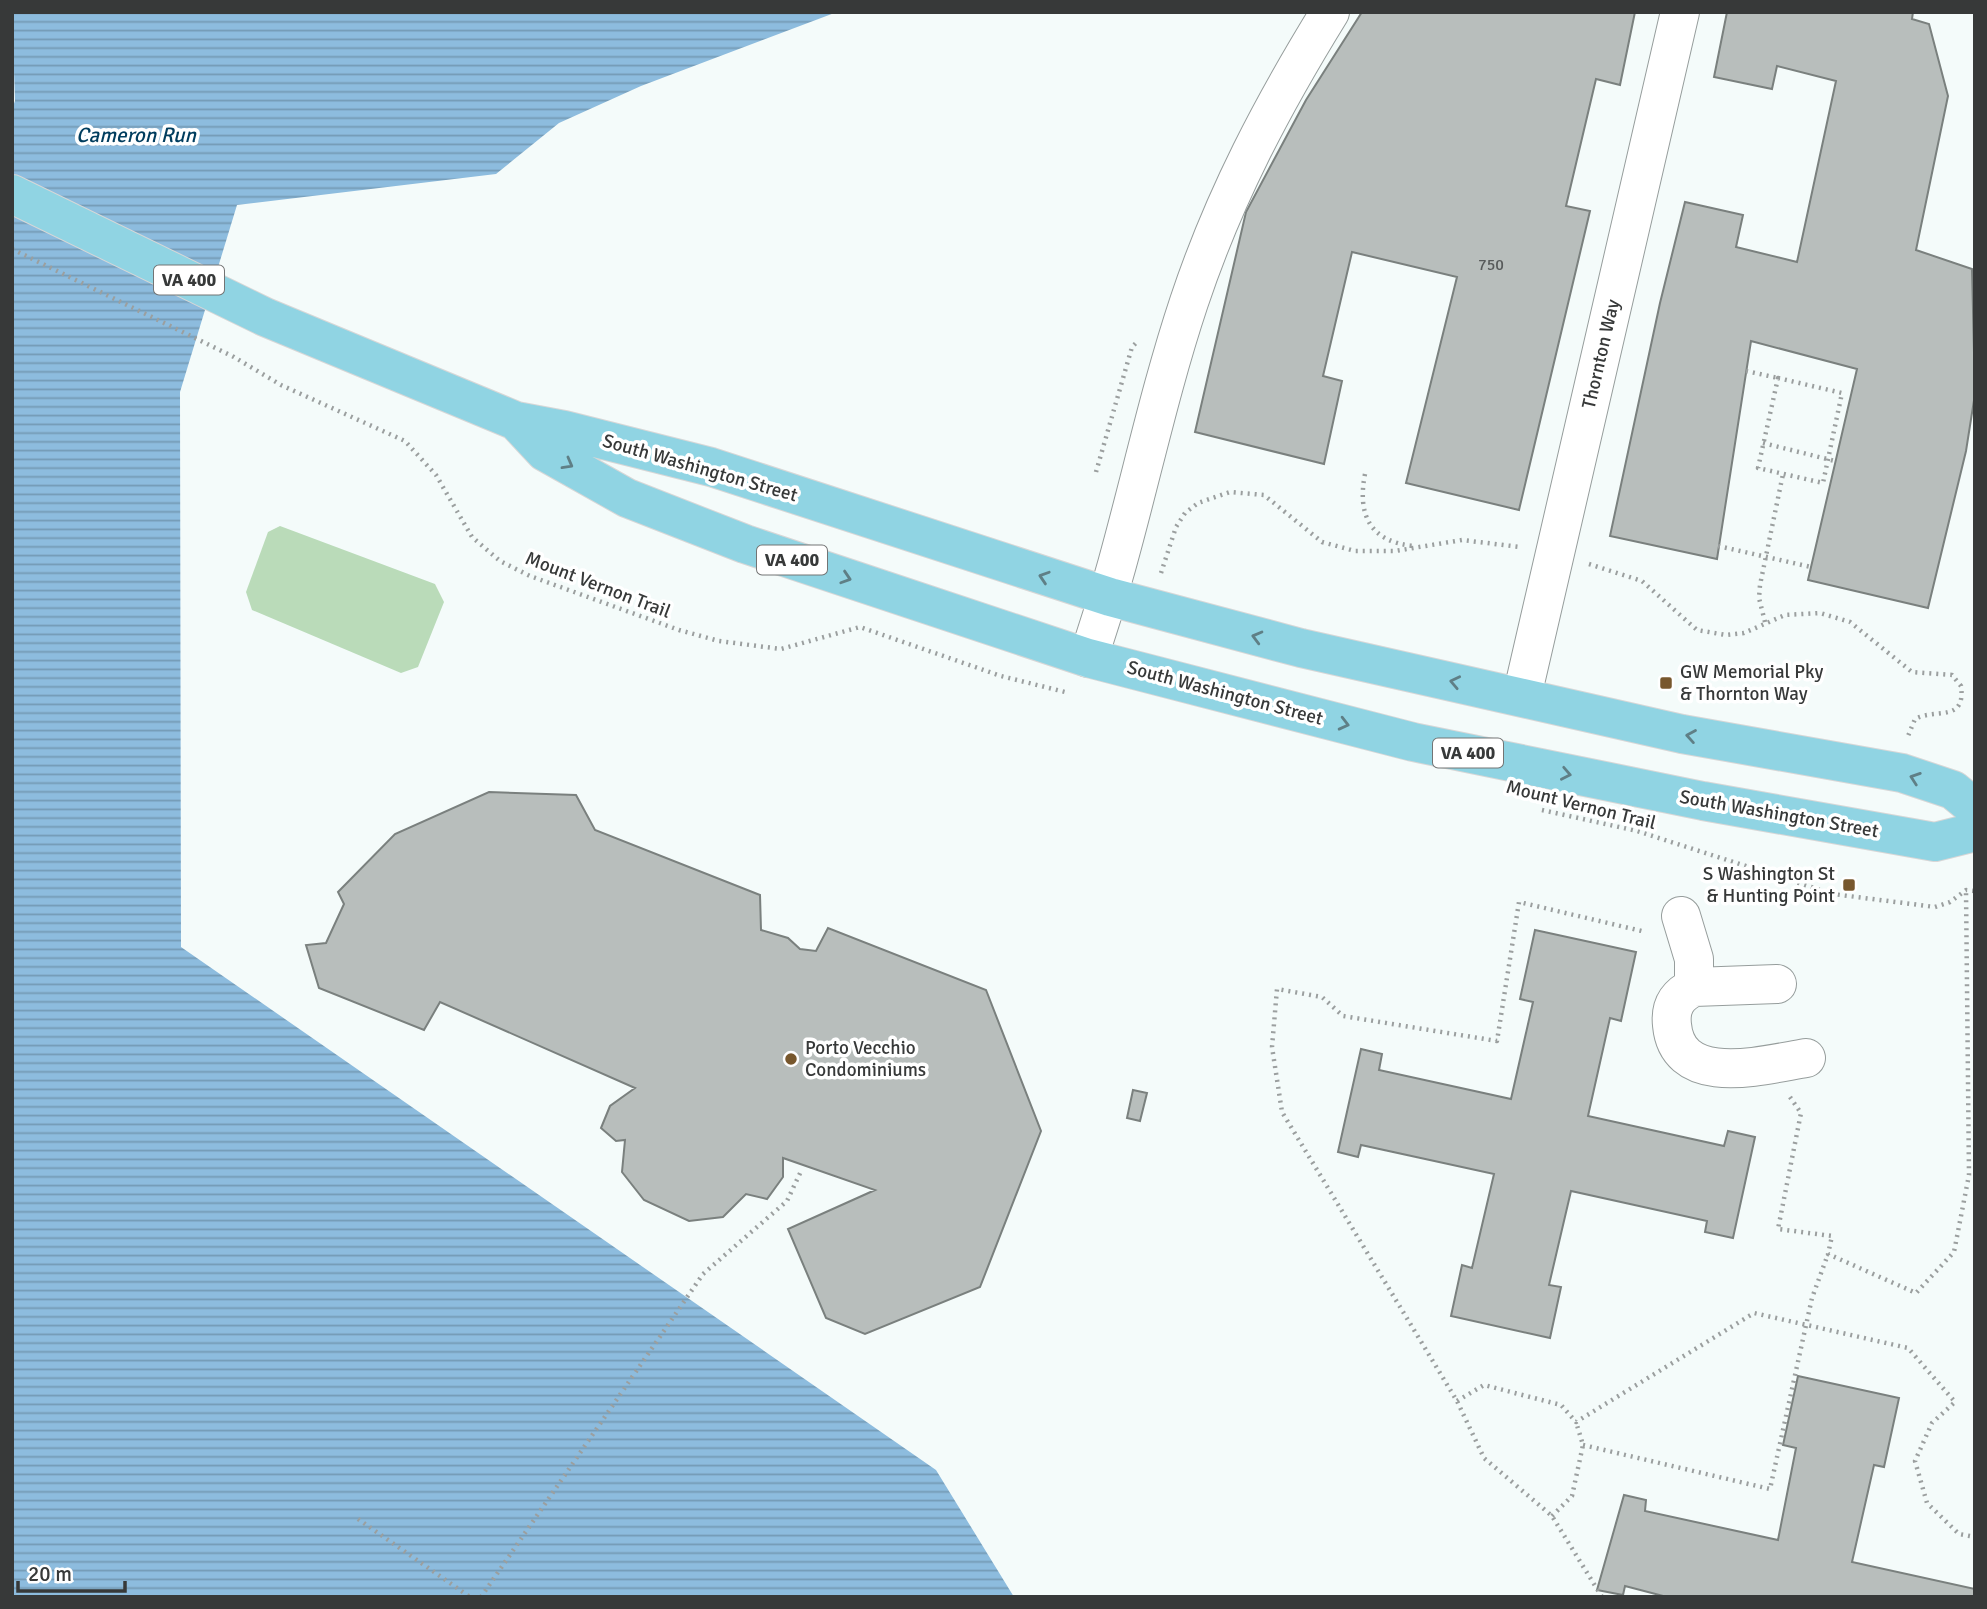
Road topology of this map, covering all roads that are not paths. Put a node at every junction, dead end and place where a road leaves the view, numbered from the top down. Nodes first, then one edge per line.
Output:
1 (1330, 12) edge
2 (1680, 12) edge
3 (12, 194) edge
4 (516, 421) junction
5 (1110, 597) junction
6 (1088, 658) junction
7 (1522, 696) junction
8 (1975, 808) edge
9 (1975, 832) edge
10 (1666, 925) road end
11 (1777, 984) dead end
12 (1694, 986) junction
13 (1806, 1058) dead end

1 - 5 street
2 - 7 street, Thornton Way
3 - 4 main road, South Washington Street / VA 400
5 -> 4 main road, South Washington Street / VA 400
4 -> 6 main road, South Washington Street / VA 400
5 - 6 street
7 -> 5 main road, South Washington Street / VA 400
6 -> 9 main road, South Washington Street / VA 400
8 -> 7 main road, South Washington Street / VA 400
10 - 12 street
11 - 12 street
12 - 13 street

